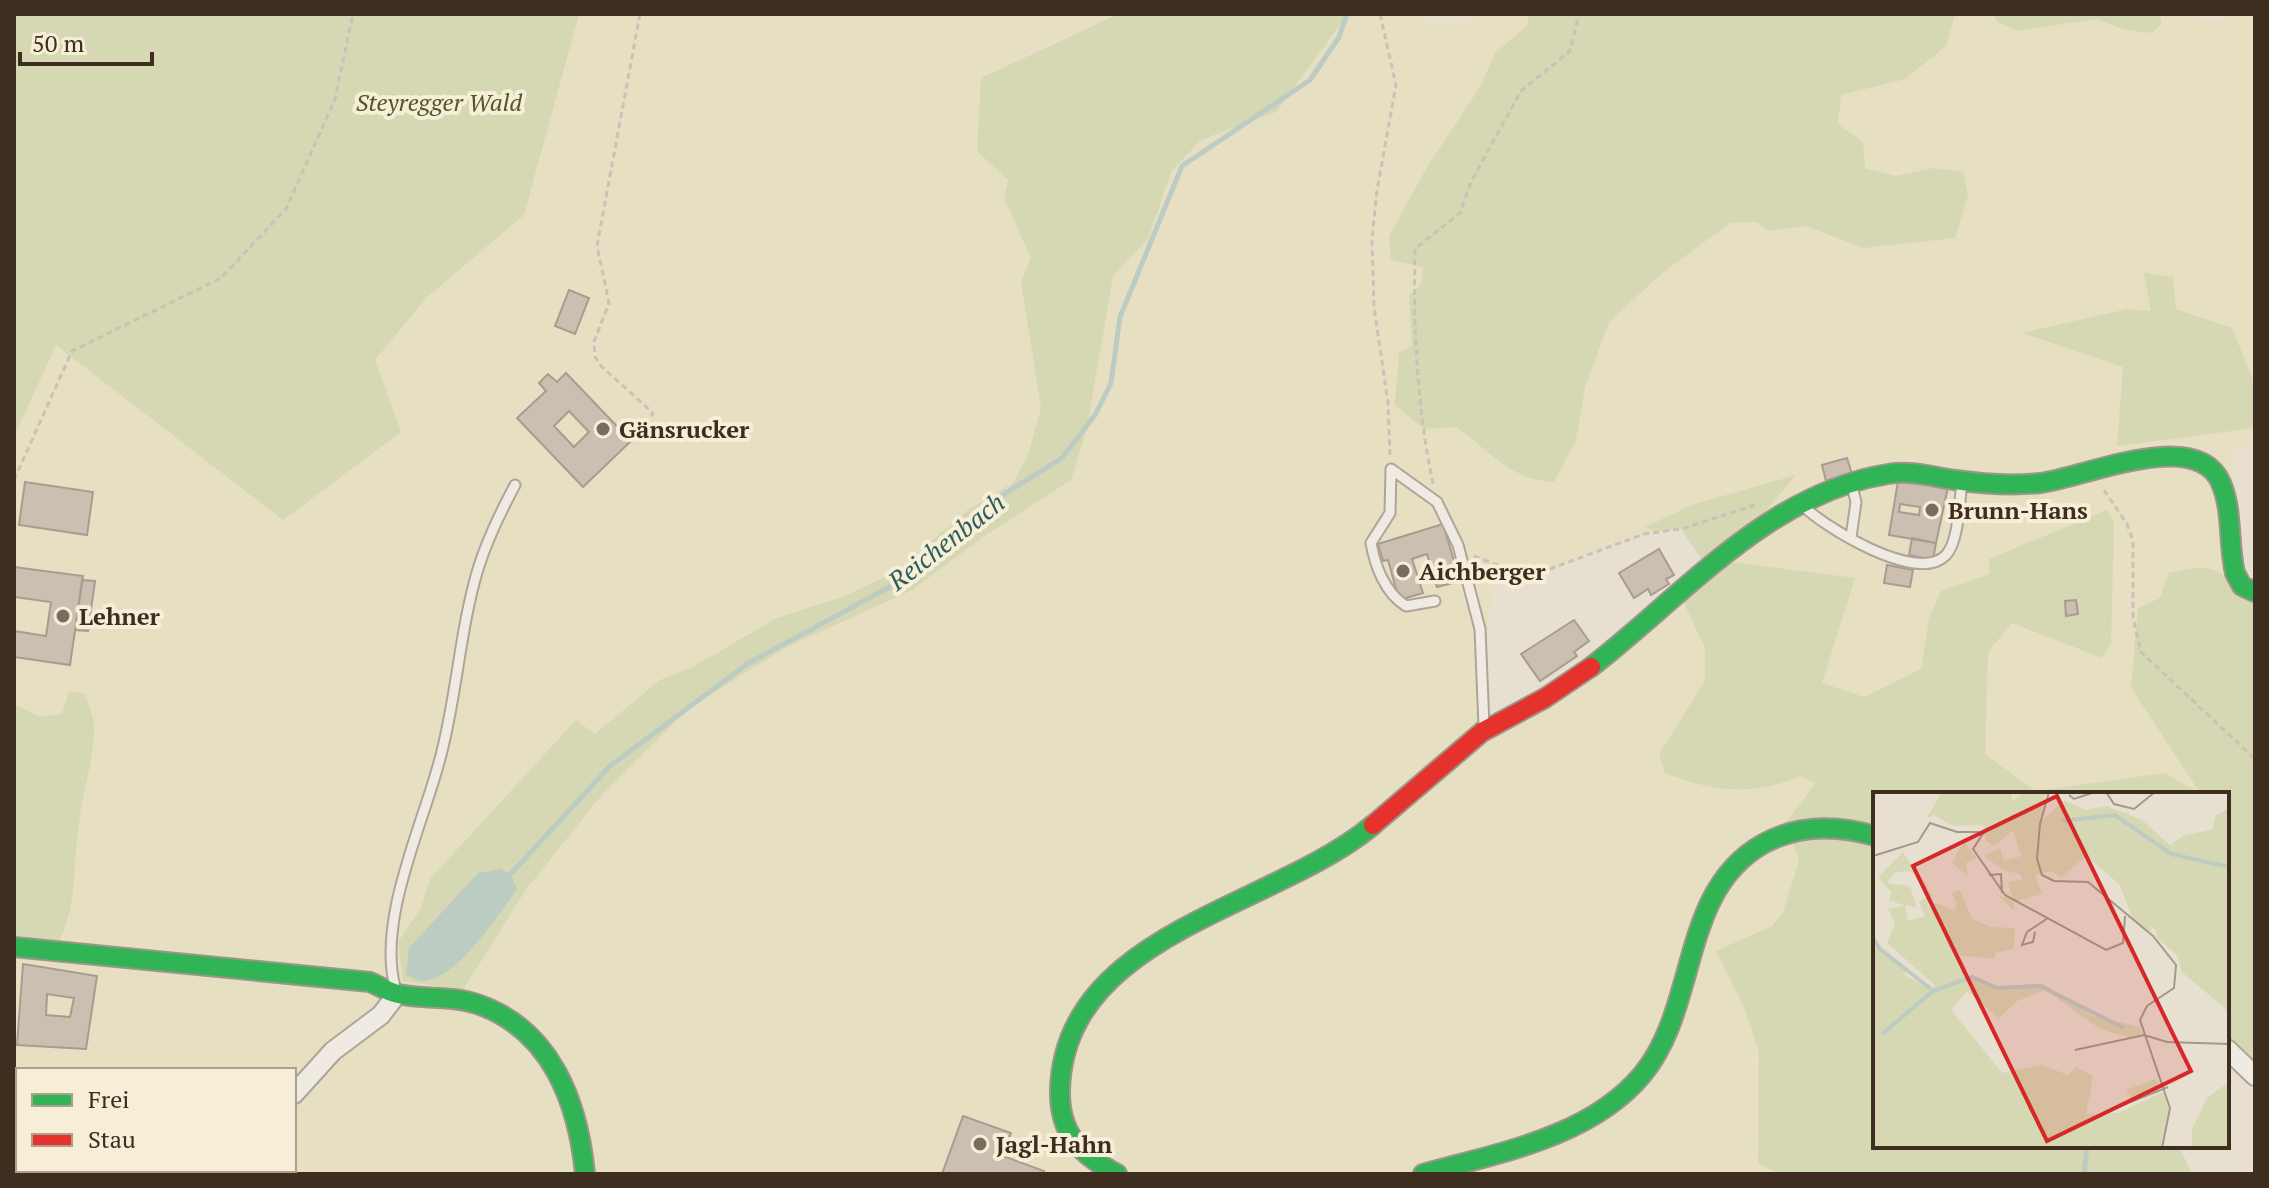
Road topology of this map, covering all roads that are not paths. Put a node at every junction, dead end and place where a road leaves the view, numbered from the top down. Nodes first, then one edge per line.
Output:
1 (1963, 482) junction
2 (1851, 483) junction
3 (515, 485) dead end
4 (1802, 505) junction
5 (1851, 537) junction
6 (2255, 592) edge
7 (1435, 601) dead end
8 (1485, 730) junction
9 (1873, 836) edge
10 (14, 947) edge
11 (397, 994) junction
12 (2229, 1051) edge
13 (2255, 1076) edge
14 (296, 1092) edge
15 (585, 1174) edge
16 (1117, 1174) edge
17 (1423, 1174) edge

1 - 2 street
1 - 5 lane
1 - 6 street
2 - 4 street
2 - 5 lane
3 - 11 lane
4 - 5 lane
4 - 8 street
7 - 8 lane
8 - 16 street
9 - 17 street
10 - 11 street
11 - 14 street
11 - 15 street
12 - 13 street

